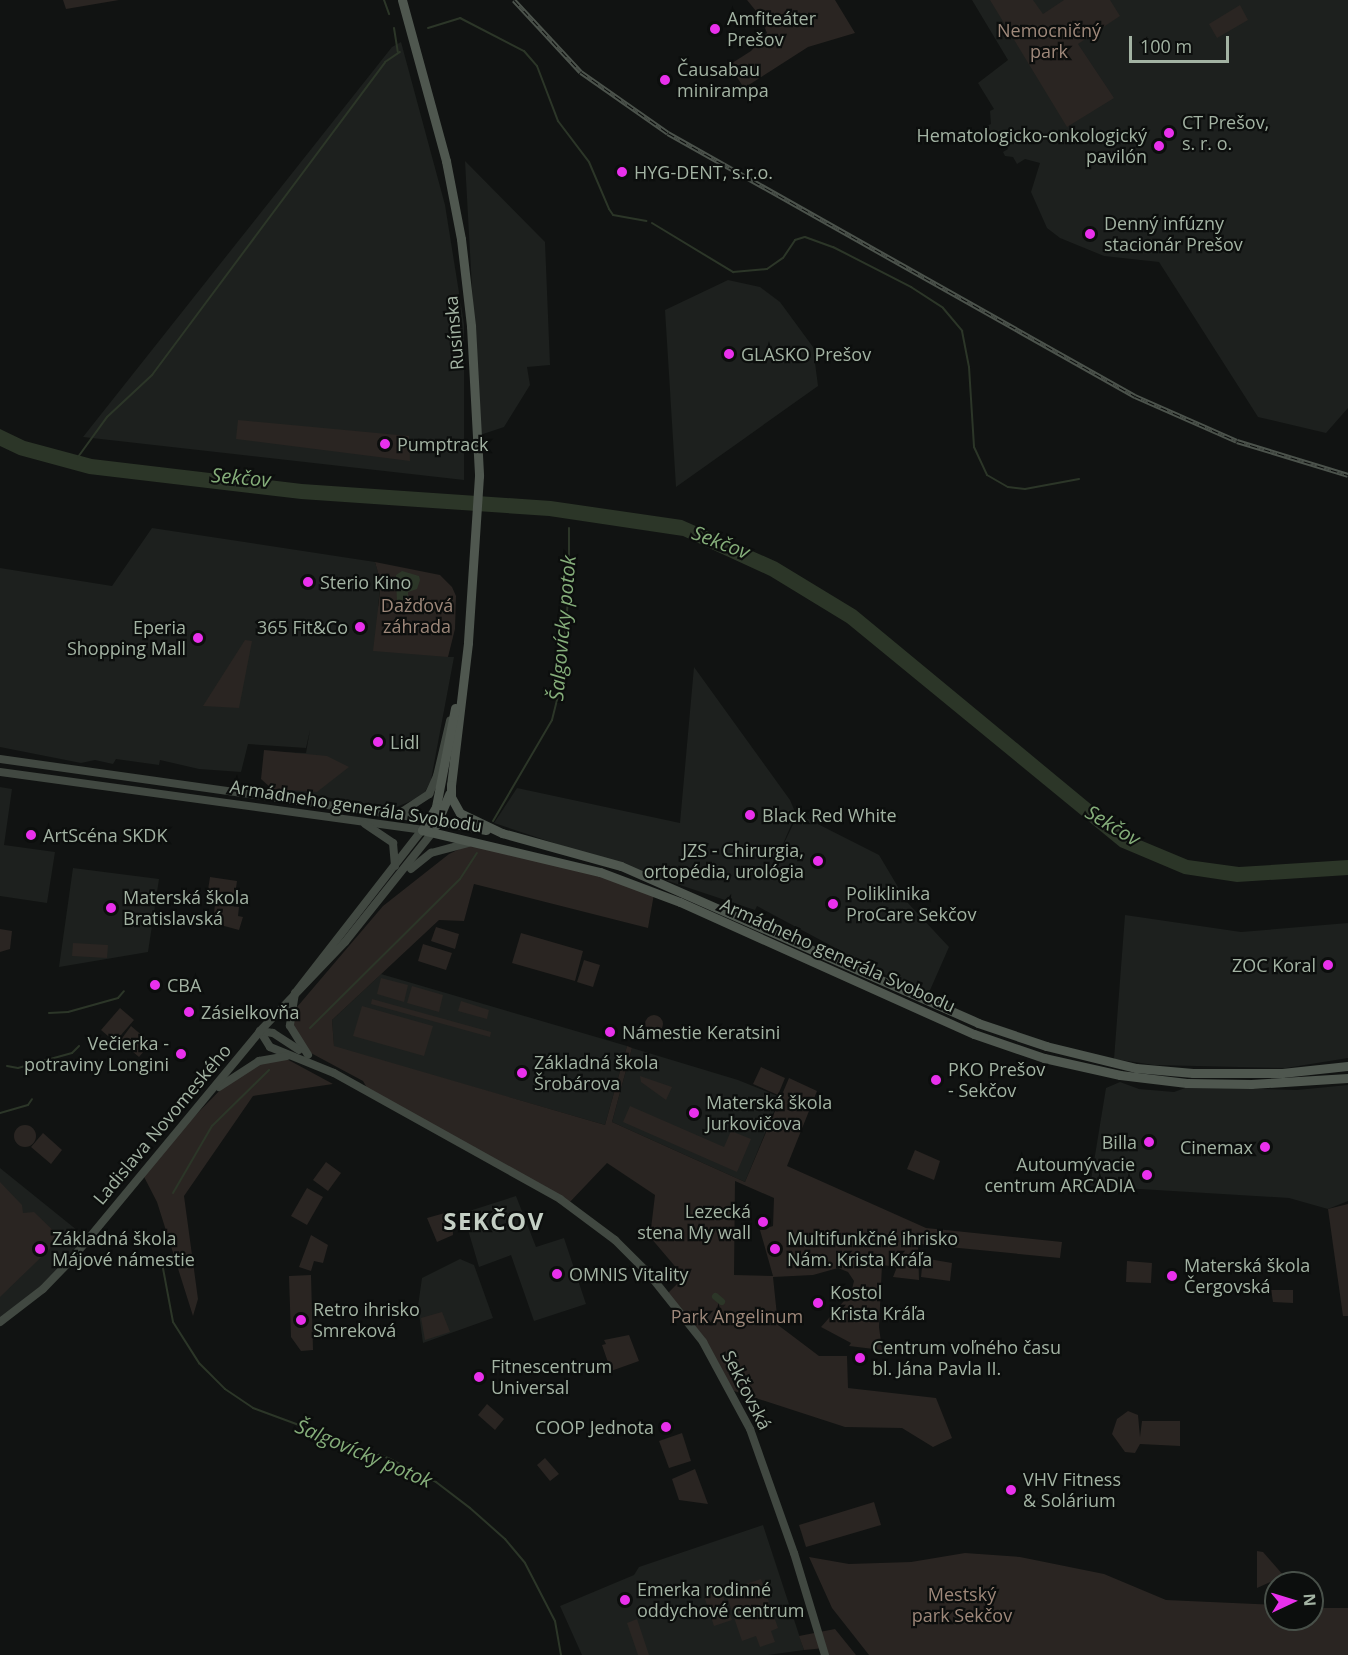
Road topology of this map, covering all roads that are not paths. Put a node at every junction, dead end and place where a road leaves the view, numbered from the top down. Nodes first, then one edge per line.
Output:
1 (402, 0) edge
2 (464, 671) junction
3 (453, 715) junction
4 (0, 759) edge
5 (0, 772) edge
6 (451, 785) junction
7 (400, 813) junction
8 (359, 820) junction
9 (434, 820) junction
10 (427, 831) junction
11 (502, 834) junction
12 (480, 842) junction
13 (394, 869) junction
14 (379, 901) junction
15 (295, 993) junction
16 (260, 1031) junction
17 (292, 1056) junction
18 (310, 1057) junction
19 (1348, 1066) edge
20 (334, 1073) junction
21 (1348, 1078) edge
22 (201, 1104) junction
23 (0, 1322) edge
24 (825, 1655) edge

1 - 2 main road, Rusínska
2 - 3 main road, Rusínska
2 - 6 main road, Rusínska
3 - 7 street
3 - 9 main road, Rusínska
4 - 7 street, Armádneho generála Svobodu
5 - 8 street, Armádneho generála Svobodu
6 - 9 main road
6 - 11 main road, Armádneho generála Svobodu
7 - 9 street, Armádneho generála Svobodu
8 - 10 street, Armádneho generála Svobodu
8 - 13 street
9 - 10 main road
9 - 11 main road
10 - 12 main road, Armádneho generála Svobodu
10 - 13 street, Ladislava Novomeského
10 - 14 street, Ladislava Novomeského
11 - 19 main road, Armádneho generála Svobodu
12 - 14 street
12 - 21 main road, Armádneho generála Svobodu
13 - 15 street, Ladislava Novomeského
14 - 15 street, Ladislava Novomeského
15 - 16 street, Ladislava Novomeského
15 - 18 street, Sekčovská
16 - 17 street, Sekčovská
16 - 18 street, Sekčovská
16 - 22 street, Ladislava Novomeského
17 - 20 street, Sekčovská
17 - 22 street
18 - 20 street, Sekčovská
20 - 24 street, Sekčovská
22 - 23 street, Ladislava Novomeského

